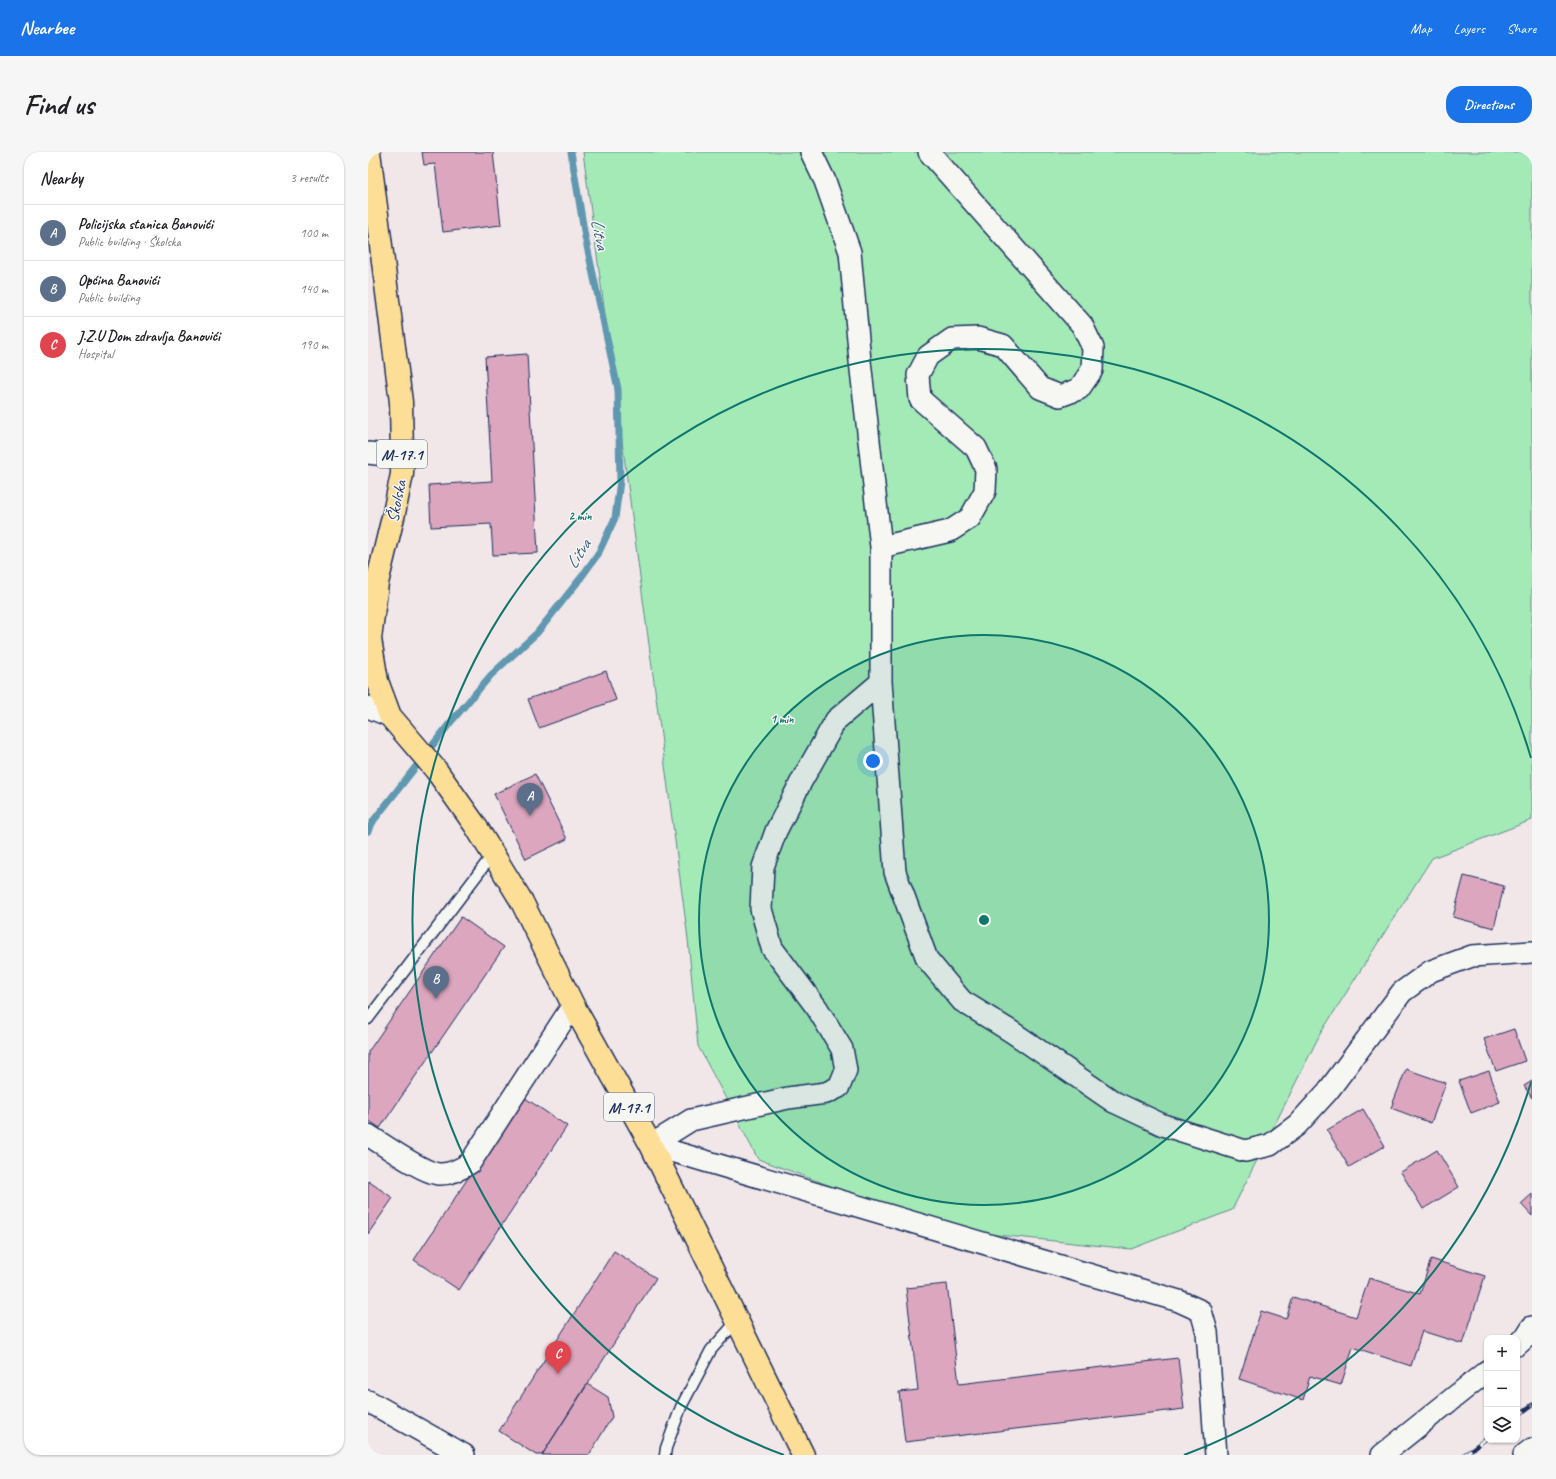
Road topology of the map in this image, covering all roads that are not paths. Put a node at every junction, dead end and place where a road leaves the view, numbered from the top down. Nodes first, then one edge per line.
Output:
1 (370, 152) edge
2 (811, 152) edge
3 (929, 152) edge
4 (368, 453) edge
5 (402, 457) junction
6 (881, 547) junction
7 (369, 639) edge
8 (881, 682) junction
9 (368, 707) edge
10 (390, 716) junction
11 (493, 854) junction
12 (1532, 952) edge
13 (573, 1005) junction
14 (368, 1019) edge
15 (368, 1135) edge
16 (651, 1146) junction
17 (737, 1321) junction
18 (1532, 1327) edge
19 (1520, 1342) edge
20 (1484, 1373) edge
21 (368, 1400) edge
22 (1532, 1449) edge
23 (464, 1455) edge
24 (665, 1455) edge
25 (803, 1455) edge
26 (1216, 1455) edge
27 (1382, 1455) edge
28 (1524, 1455) edge

1 - 5 main road, Školska / M-17.1
2 - 6 street
3 - 6 street
4 - 5 street
5 - 7 main road, Školska / M-17.1
6 - 8 street
7 - 10 main road, Školska / M-17.1
8 - 12 street
8 - 16 street
9 - 10 street
10 - 11 main road, Školska / M-17.1
11 - 13 main road, M-17.1
11 - 14 lane
13 - 15 street
13 - 16 main road, M-17.1
16 - 17 main road, M-17.1
16 - 26 street
17 - 24 lane
17 - 25 main road, M-17.1
18 - 19 street
20 - 27 street
21 - 23 street
22 - 28 street

